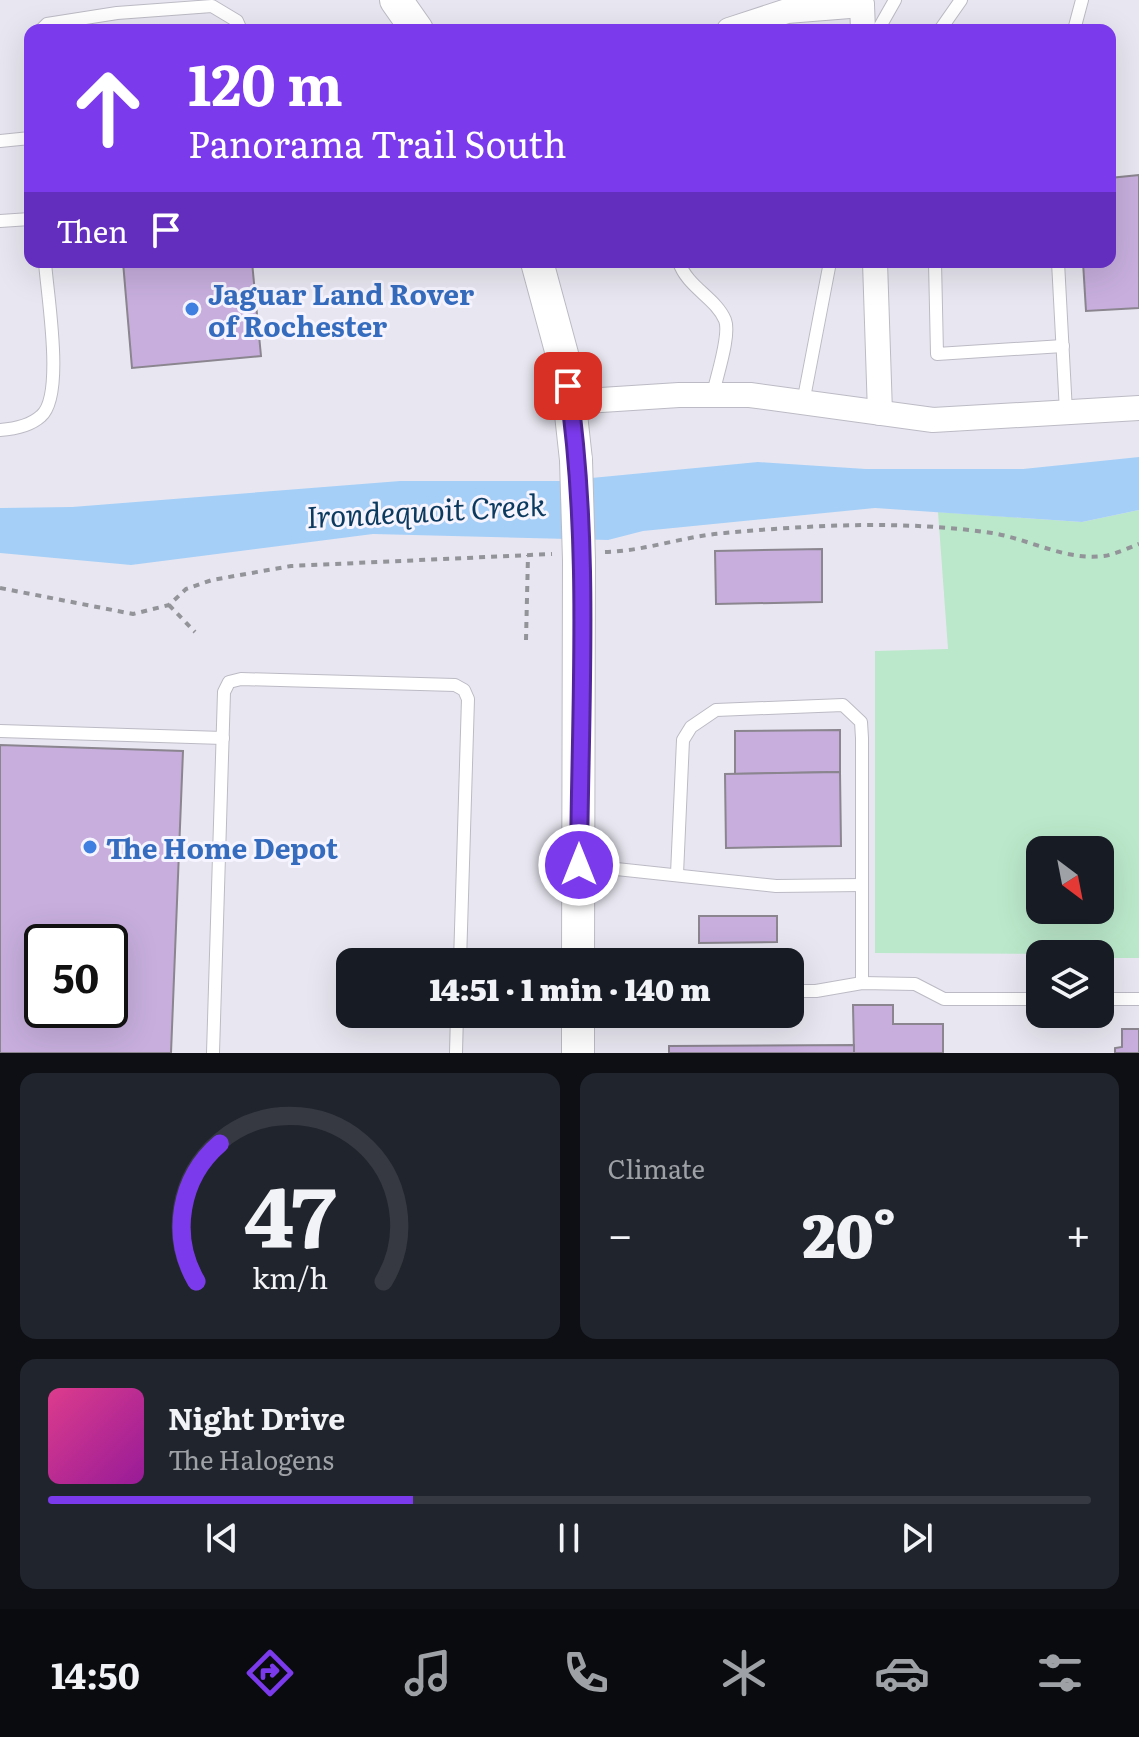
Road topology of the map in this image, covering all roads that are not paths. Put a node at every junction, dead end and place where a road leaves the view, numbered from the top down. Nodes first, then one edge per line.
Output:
1 (396, 0) edge
2 (895, 0) edge
3 (961, 0) edge
4 (1082, 0) edge
5 (862, 2) edge
6 (47, 24) edge
7 (238, 24) edge
8 (413, 24) edge
9 (747, 24) edge
10 (863, 24) edge
11 (881, 24) edge
12 (944, 24) edge
13 (1076, 24) edge
14 (24, 139) edge
15 (0, 141) edge
16 (24, 219) edge
17 (0, 221) edge
18 (45, 268) edge
19 (539, 268) edge
20 (682, 268) edge
21 (829, 268) edge
22 (875, 268) edge
23 (935, 268) edge
24 (1058, 268) edge
25 (1063, 346) junction
26 (713, 394) junction
27 (570, 402) junction
28 (803, 403) junction
29 (1139, 408) edge
30 (1066, 412) junction
31 (880, 413) junction
32 (0, 430) edge
33 (0, 731) edge
34 (223, 738) junction
35 (579, 865) junction
36 (677, 874) junction
37 (862, 885) junction
38 (460, 948) edge
39 (578, 948) edge
40 (862, 983) junction
41 (804, 991) edge
42 (1026, 999) edge
43 (1114, 999) edge
44 (1139, 999) edge
45 (457, 1028) edge
46 (578, 1028) edge
47 (213, 1053) edge
48 (456, 1053) edge
49 (578, 1053) edge

1 - 8 main road
2 - 11 lane
3 - 12 lane
4 - 13 lane
5 - 9 street
5 - 10 street
6 - 7 lane
14 - 15 lane
16 - 17 lane
18 - 32 lane
19 - 27 main road
20 - 26 lane
21 - 28 lane
22 - 31 street
23 - 25 lane
24 - 25 lane
25 - 30 lane
26 - 27 street
26 - 28 street
27 - 35 main road, bridge
28 - 31 street
29 - 30 street
30 - 31 street
33 - 34 lane
34 - 38 lane
34 - 47 lane
35 - 36 lane
35 - 39 main road
36 - 37 lane
36 - 37 lane
37 - 40 lane
40 - 41 lane
40 - 42 lane
43 - 44 lane
45 - 48 lane
46 - 49 main road

